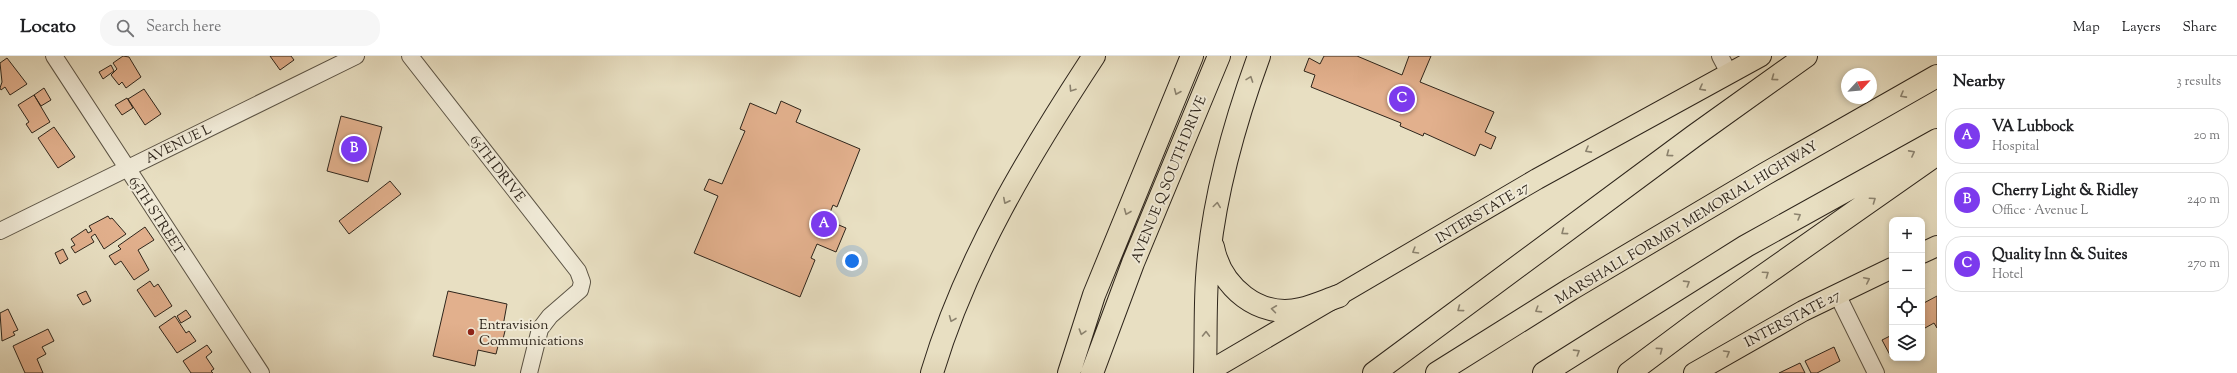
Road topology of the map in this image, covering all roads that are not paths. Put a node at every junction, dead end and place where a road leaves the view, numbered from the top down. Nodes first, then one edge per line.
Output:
1 (54, 56) edge
2 (356, 56) edge
3 (410, 56) edge
4 (1094, 56) edge
5 (1192, 56) edge
6 (1219, 56) edge
7 (1258, 56) edge
8 (1761, 56) edge
9 (1806, 56) edge
10 (1724, 65) edge
11 (1937, 76) edge
12 (1937, 140) edge
13 (1937, 154) edge
14 (127, 168) junction
15 (0, 232) edge
16 (1212, 240) junction
17 (1937, 246) edge
18 (1925, 252) edge
19 (1889, 269) edge
20 (1837, 294) junction
21 (1339, 296) junction
22 (261, 373) edge
23 (529, 373) edge
24 (932, 373) edge
25 (1069, 373) edge
26 (1092, 373) edge
27 (1206, 373) edge
28 (1374, 373) edge
29 (1437, 373) edge
30 (1544, 373) edge
31 (1629, 373) edge
32 (1694, 373) edge
33 (1876, 373) edge

1 - 14 street, 65TH STREET
2 - 14 street, AVENUE L
3 - 23 street, 65TH DRIVE
4 -> 24 highway
5 -> 25 highway, AVENUE Q SOUTH DRIVE
6 - 26 highway, AVENUE Q SOUTH DRIVE
16 -> 7 highway
8 - 10 main road, INTERSTATE 27
9 -> 28 highway
10 -> 21 main road, INTERSTATE 27
11 -> 29 highway, MARSHALL FORMBY MEMORIAL HIGHWAY
30 -> 12 highway
31 -> 13 highway
14 - 15 street, AVENUE L
14 - 22 street, 65TH STREET
21 -> 16 highway
27 -> 16 highway
17 - 18 main road
20 -> 19 main road, INTERSTATE 27
32 -> 20 main road, INTERSTATE 27
20 - 33 street
21 - 27 main road, INTERSTATE 27

